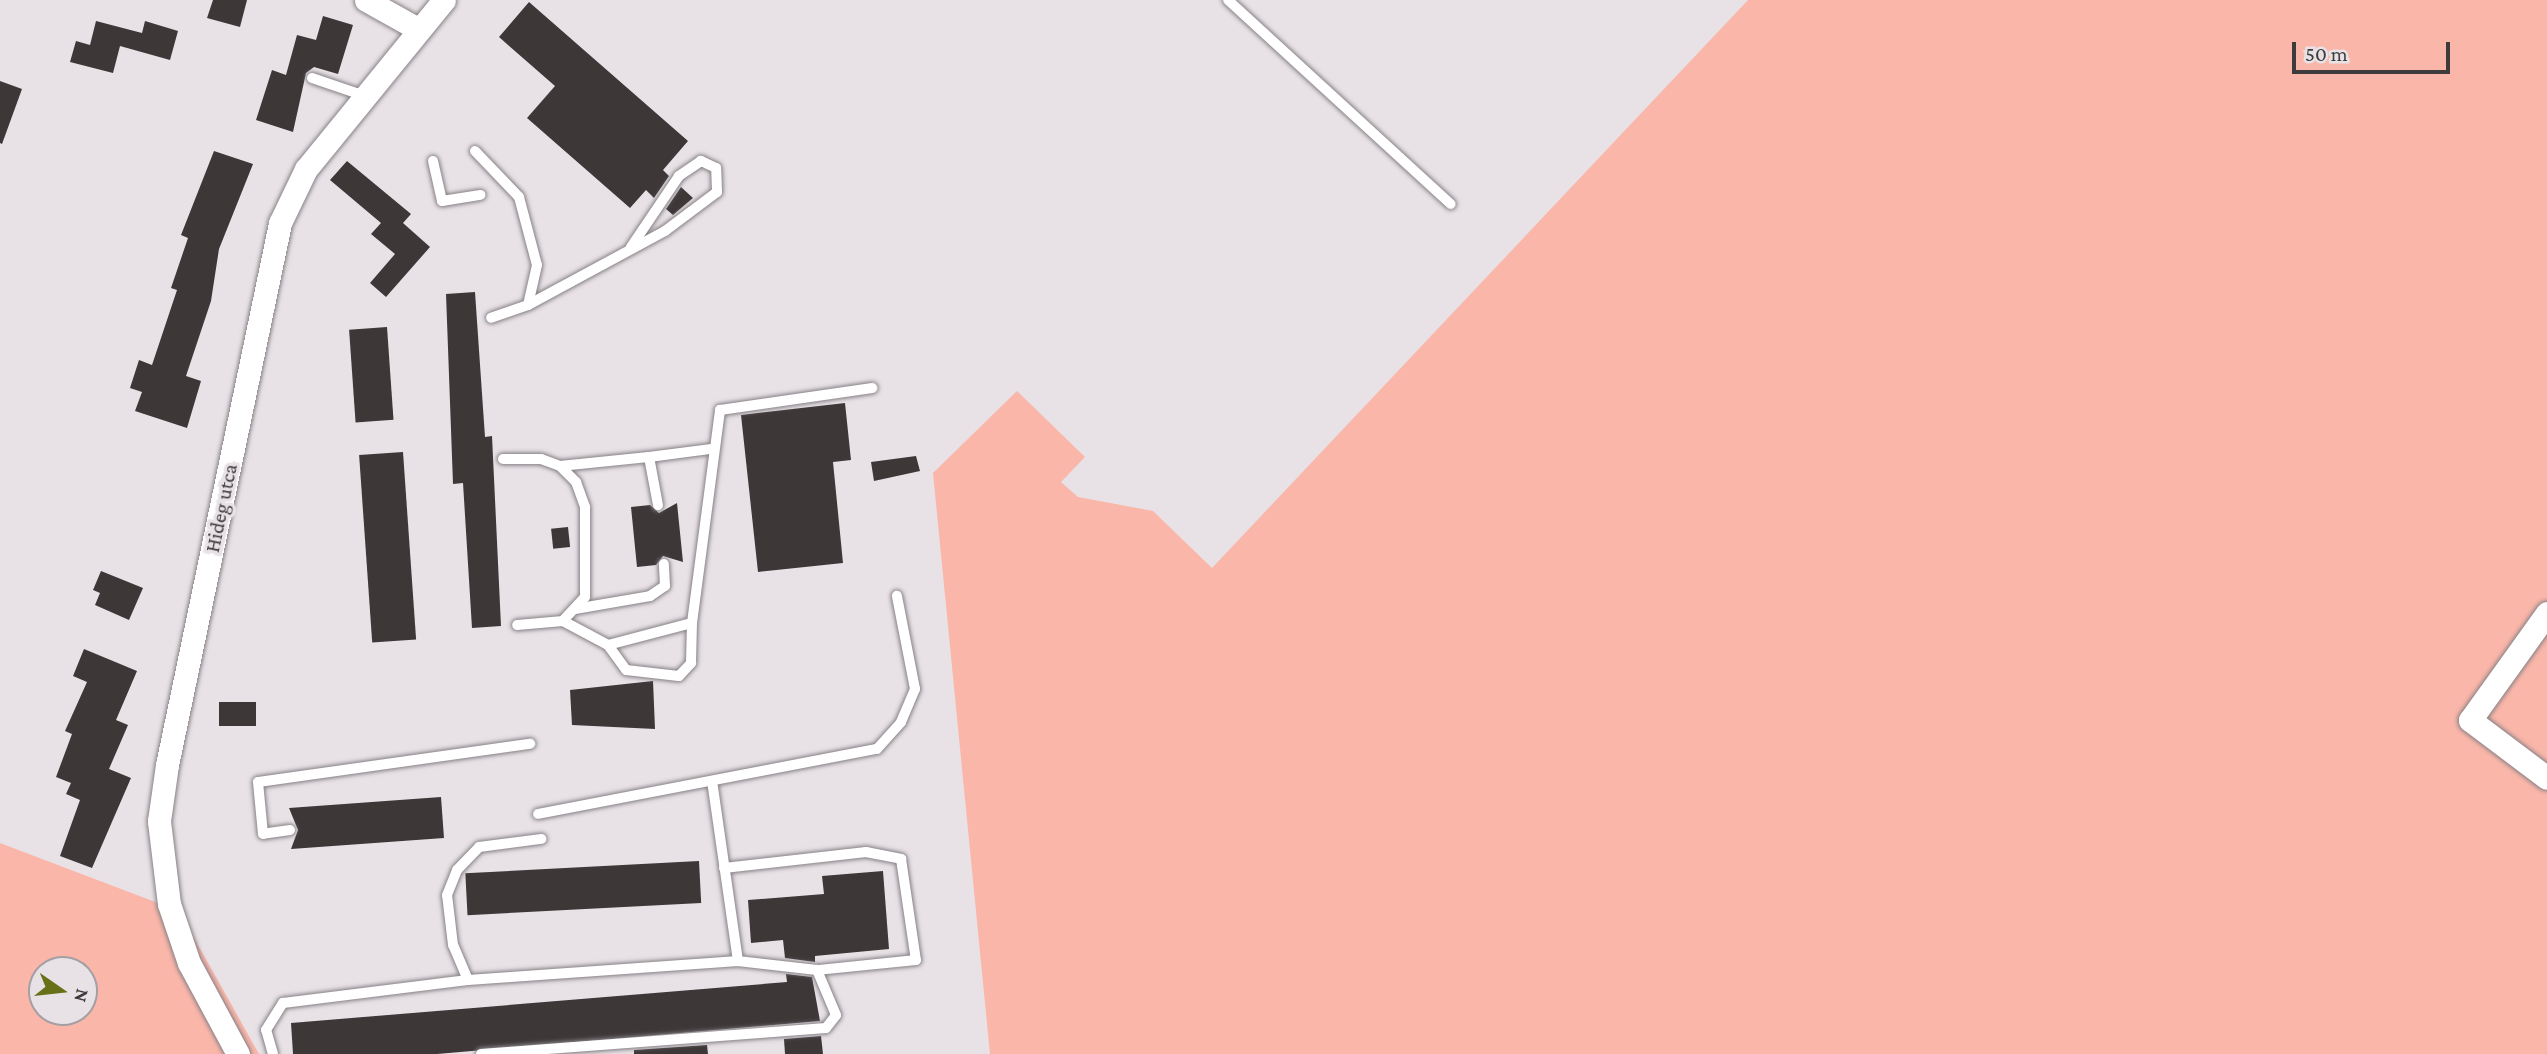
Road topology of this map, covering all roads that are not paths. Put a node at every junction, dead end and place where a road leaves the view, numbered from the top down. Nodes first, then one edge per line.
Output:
1 (366, 0) edge
2 (443, 0) edge
3 (1228, 0) edge
4 (418, 29) junction
5 (312, 78) dead end
6 (365, 96) junction
7 (475, 151) dead end
8 (433, 161) dead end
9 (481, 195) dead end
10 (1451, 204) dead end
11 (631, 247) junction
12 (528, 305) junction
13 (491, 318) dead end
14 (872, 388) dead end
15 (711, 449) junction
16 (649, 457) junction
17 (503, 459) dead end
18 (559, 466) junction
19 (658, 505) dead end
20 (664, 564) dead end
21 (897, 596) dead end
22 (575, 609) junction
23 (2547, 613) edge
24 (563, 621) junction
25 (692, 623) junction
26 (517, 625) dead end
27 (608, 645) junction
28 (530, 744) dead end
29 (2547, 778) edge
30 (712, 781) junction
31 (538, 814) dead end
32 (290, 830) dead end
33 (541, 839) dead end
34 (724, 867) junction
35 (738, 961) junction
36 (817, 970) junction
37 (468, 981) junction
38 (237, 1054) edge
39 (273, 1054) edge
40 (481, 1054) edge

1 - 4 street
2 - 4 street, Hideg utca
3 - 10 lane
4 - 6 street, Hideg utca
5 - 6 lane
6 - 38 street, Hideg utca
7 - 12 lane
8 - 9 lane
11 - 11 lane
11 - 12 lane
12 - 13 lane
14 - 15 lane
15 - 16 lane
15 - 25 lane
16 - 18 lane
16 - 19 lane
17 - 18 lane
18 - 22 lane
20 - 22 lane
21 - 30 lane
22 - 24 lane
23 - 29 street
24 - 26 lane
24 - 27 lane
25 - 27 lane
25 - 27 lane
28 - 32 lane
30 - 31 lane
30 - 34 lane
33 - 37 lane
34 - 35 lane
34 - 36 lane
35 - 36 lane
35 - 37 lane
36 - 40 lane
37 - 39 lane

